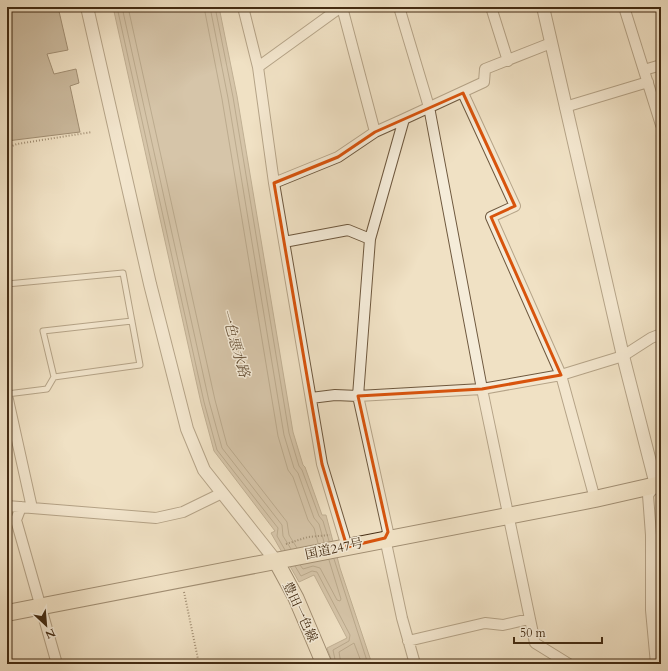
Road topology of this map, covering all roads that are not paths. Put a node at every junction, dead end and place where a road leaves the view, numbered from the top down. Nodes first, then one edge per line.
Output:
1 (87, 7) edge
2 (243, 7) edge
3 (342, 7) edge
4 (399, 7) edge
5 (491, 7) edge
6 (542, 7) edge
7 (624, 7) edge
8 (551, 44) junction
9 (508, 61) junction
10 (661, 65) edge
11 (258, 67) junction
12 (644, 70) junction
13 (648, 82) junction
14 (463, 92) junction
15 (429, 107) junction
16 (565, 107) junction
17 (404, 120) junction
18 (661, 125) edge
19 (374, 132) junction
20 (274, 183) junction
21 (370, 239) junction
22 (284, 242) junction
23 (7, 284) edge
24 (132, 321) junction
25 (661, 334) edge
26 (623, 356) junction
27 (561, 375) junction
28 (54, 377) junction
29 (482, 389) junction
30 (7, 394) edge
31 (358, 396) junction
32 (311, 398) junction
33 (659, 484) edge
34 (222, 493) junction
35 (595, 499) junction
36 (7, 506) edge
37 (26, 508) junction
38 (507, 516) junction
39 (385, 538) junction
40 (339, 544) junction
41 (282, 555) junction
42 (39, 606) junction
43 (7, 613) edge
44 (529, 619) junction
45 (408, 641) junction
46 (657, 661) edge
47 (57, 664) edge
48 (324, 664) edge
49 (415, 664) edge
50 (569, 664) edge

1 - 34 street
2 - 11 street
3 - 11 street
3 - 19 street
4 - 15 street
5 - 9 street
6 - 8 street
7 - 12 street
8 - 9 street
8 - 16 street
9 - 14 street
10 - 12 street
11 - 20 street
12 - 13 street
13 - 16 street
13 - 18 street
14 - 15 street
14 - 27 street
15 - 17 street
15 - 29 street
16 - 26 street
17 - 19 street
17 - 21 street
19 - 20 street
20 - 22 street
21 - 22 street
21 - 31 street
22 - 32 street
23 - 24 lane
24 - 28 lane
24 - 28 lane
25 - 26 street
26 - 27 street
26 - 33 street
27 - 29 street
27 - 35 street
28 - 30 lane
29 - 31 street
29 - 38 street
30 - 37 street
31 - 32 street
31 - 39 street
32 - 40 street
33 - 35 highway, 国道247号
33 - 46 street
34 - 37 street
34 - 41 street
35 - 38 highway, 国道247号
36 - 37 street
37 - 42 street
38 - 39 highway, 国道247号
38 - 44 street
39 - 40 highway, 国道247号
39 - 45 street
40 - 41 highway, 国道247号
41 - 42 highway, 国道247号
41 - 48 main road, 豊田一色線
42 - 43 highway, 国道247号
42 - 47 street
44 - 45 street
44 - 50 street
45 - 49 street

